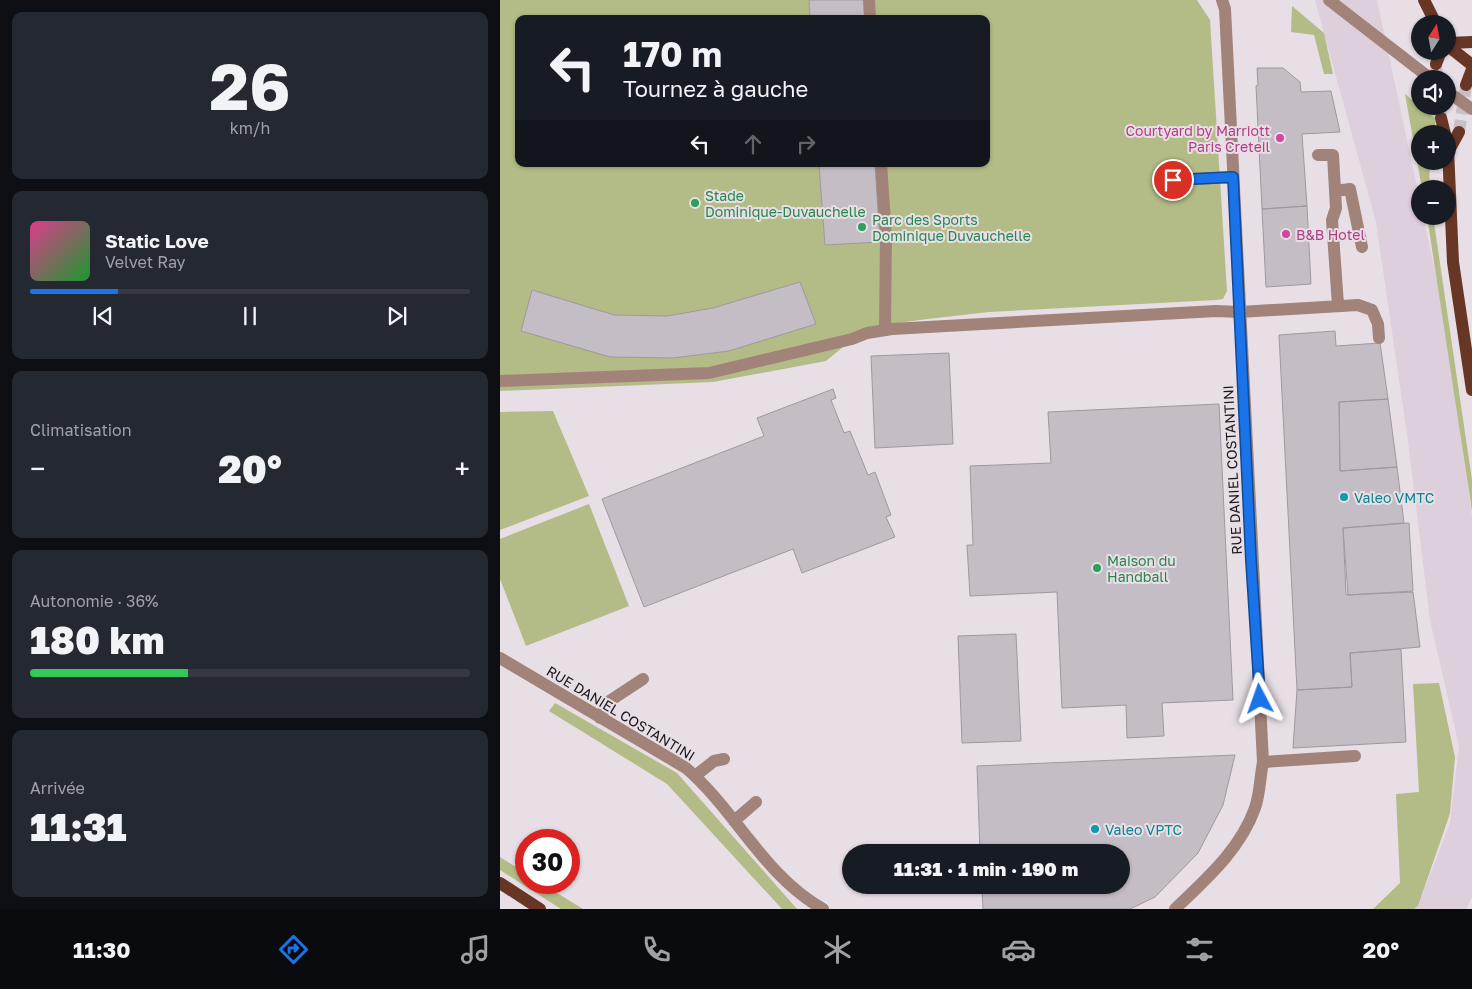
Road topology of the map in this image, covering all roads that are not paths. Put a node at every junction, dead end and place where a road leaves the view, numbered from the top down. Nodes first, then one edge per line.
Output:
1 (869, 0) edge
2 (1222, 0) edge
3 (1329, 0) edge
4 (1424, 0) edge
5 (870, 15) edge
6 (1432, 15) edge
7 (1472, 42) edge
8 (1456, 43) edge
9 (1456, 51) edge
10 (1438, 60) edge
11 (1436, 64) tunnel mouth
12 (1472, 64) edge
13 (1472, 68) edge
14 (1419, 70) edge
15 (1466, 85) tunnel mouth
16 (1456, 98) edge
17 (1472, 109) edge
18 (1441, 118) tunnel mouth
19 (1442, 125) edge
20 (1459, 132) tunnel mouth
21 (1456, 137) edge
22 (1318, 155) dead end
23 (880, 167) edge
24 (1449, 170) edge
25 (1233, 177) junction
26 (1173, 180) dead end
27 (1335, 191) junction
28 (1362, 247) dead end
29 (1338, 305) junction
30 (1240, 312) junction
31 (885, 330) junction
32 (1379, 338) dead end
33 (500, 381) edge
34 (1472, 390) edge
35 (500, 658) edge
36 (643, 679) dead end
37 (600, 718) junction
38 (1355, 756) dead end
39 (724, 759) dead end
40 (1263, 762) junction
41 (695, 776) junction
42 (756, 802) dead end
43 (734, 821) junction
44 (500, 883) edge
45 (540, 909) edge
46 (823, 909) edge
47 (1175, 909) edge

1 - 5 street
2 - 25 street, RUE DANIEL COSTANTINI
3 - 14 street
4 - 6 main road
7 - 8 main road
9 - 12 main road
10 - 11 main road
13 - 15 main road
16 - 17 street
18 - 19 main road
20 - 21 main road
22 - 27 street
23 - 31 street
24 - 34 main road
25 - 26 street
25 - 30 street, RUE DANIEL COSTANTINI
27 - 28 street
27 - 29 street
29 - 30 street
29 - 32 street
30 - 31 street
30 - 40 street, RUE DANIEL COSTANTINI
31 - 33 street
35 - 37 street, RUE DANIEL COSTANTINI
36 - 37 street
37 - 41 street, RUE DANIEL COSTANTINI
38 - 40 street
39 - 41 street
40 - 47 street, RUE DANIEL COSTANTINI
41 - 43 street, RUE DANIEL COSTANTINI
42 - 43 street
43 - 46 street, RUE DANIEL COSTANTINI
44 - 45 main road

